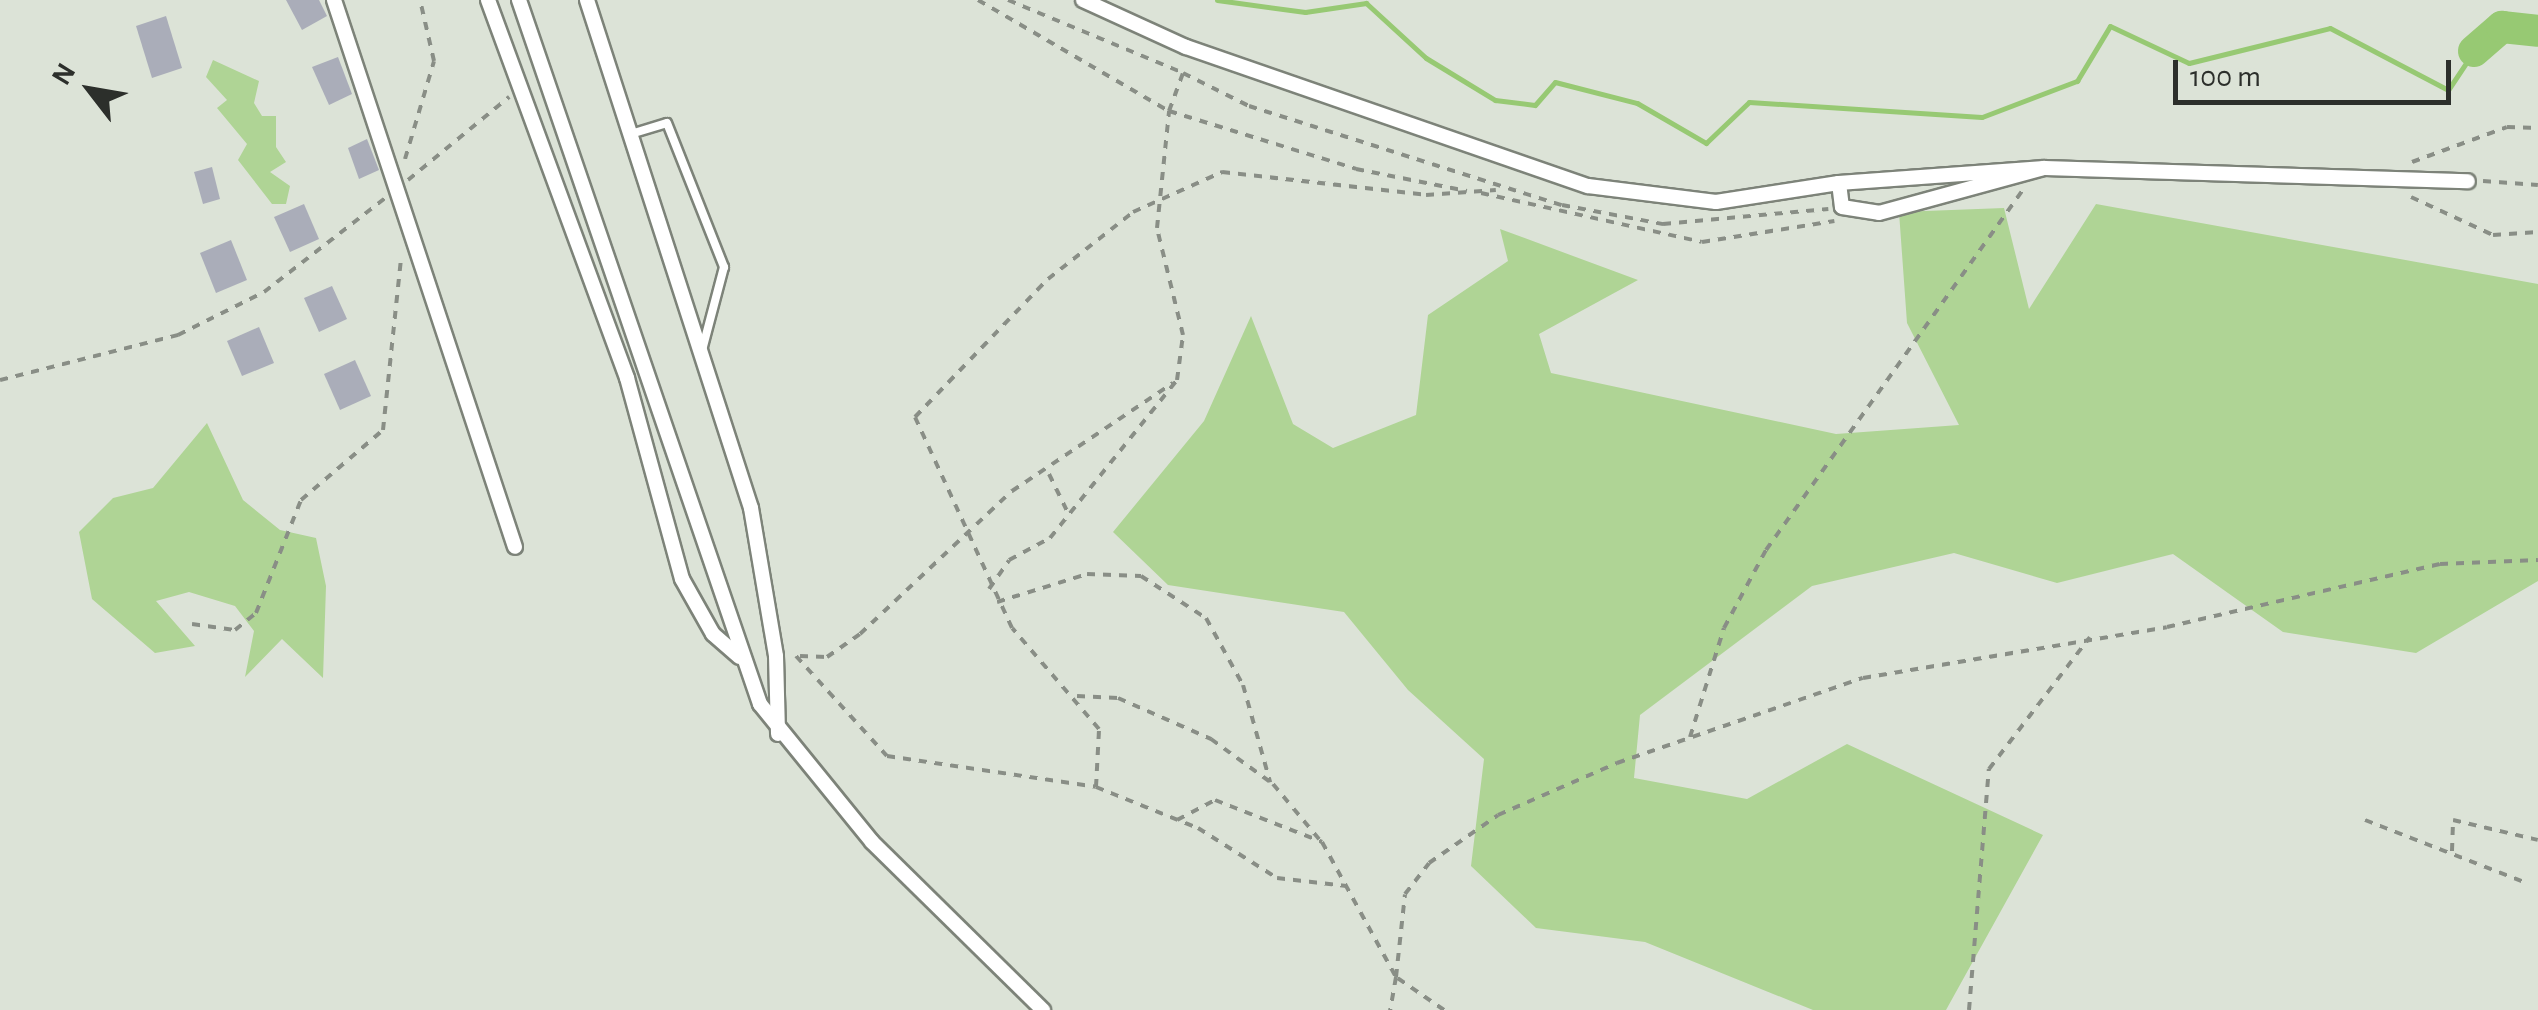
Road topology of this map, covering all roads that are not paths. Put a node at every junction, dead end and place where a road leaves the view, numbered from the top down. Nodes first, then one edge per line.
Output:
1 (334, 0) edge
2 (488, 0) edge
3 (519, 0) edge
4 (588, 0) edge
5 (1083, 0) edge
6 (634, 133) junction
7 (2044, 168) junction
8 (2468, 181) road end
9 (1838, 183) junction
10 (702, 350) junction
11 (515, 547) dead end
12 (740, 659) junction
13 (778, 734) junction
14 (1042, 1010) edge

1 - 11 street
2 - 12 street
3 - 12 street
4 - 6 street
5 - 9 street
6 - 10 street
6 - 10 lane
7 - 8 street
7 - 9 street
7 - 9 street
10 - 13 street
12 - 13 street
13 - 14 street

